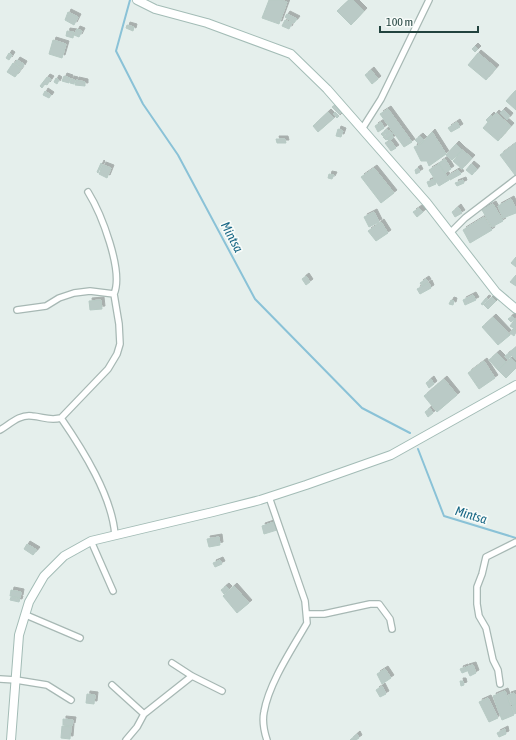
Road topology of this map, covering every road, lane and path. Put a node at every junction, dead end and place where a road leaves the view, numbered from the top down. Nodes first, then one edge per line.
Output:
1 (137, 0) edge
2 (429, 0) edge
3 (362, 129) junction
4 (516, 179) edge
5 (88, 192) dead end
6 (450, 233) junction
7 (114, 294) junction
8 (516, 309) edge
9 (17, 310) dead end
10 (516, 385) edge
11 (61, 418) junction
12 (0, 430) edge
13 (269, 497) junction
14 (115, 535) junction
15 (91, 541) junction
16 (516, 542) edge
17 (113, 590) dead end
18 (307, 614) junction
19 (26, 615) junction
20 (392, 629) dead end
21 (80, 638) dead end
22 (172, 663) dead end
23 (192, 676) junction
24 (0, 679) edge
25 (16, 680) junction
26 (112, 684) dead end
27 (500, 684) dead end
28 (222, 691) dead end
29 (71, 700) dead end
30 (144, 714) junction
31 (11, 740) edge
32 (126, 740) edge
33 (267, 740) edge

1 - 3 street
2 - 3 street
3 - 6 street
4 - 6 street
5 - 7 street
6 - 8 street
7 - 9 street
7 - 11 street
10 - 13 street
11 - 12 street
11 - 14 street
13 - 14 street
13 - 18 street
14 - 15 street
15 - 17 street
15 - 19 street
16 - 27 street
18 - 20 street
18 - 33 street
19 - 21 street
19 - 25 street
22 - 23 street
23 - 28 street
23 - 30 street
24 - 25 street
25 - 29 street
25 - 31 street
26 - 30 street
30 - 32 street

